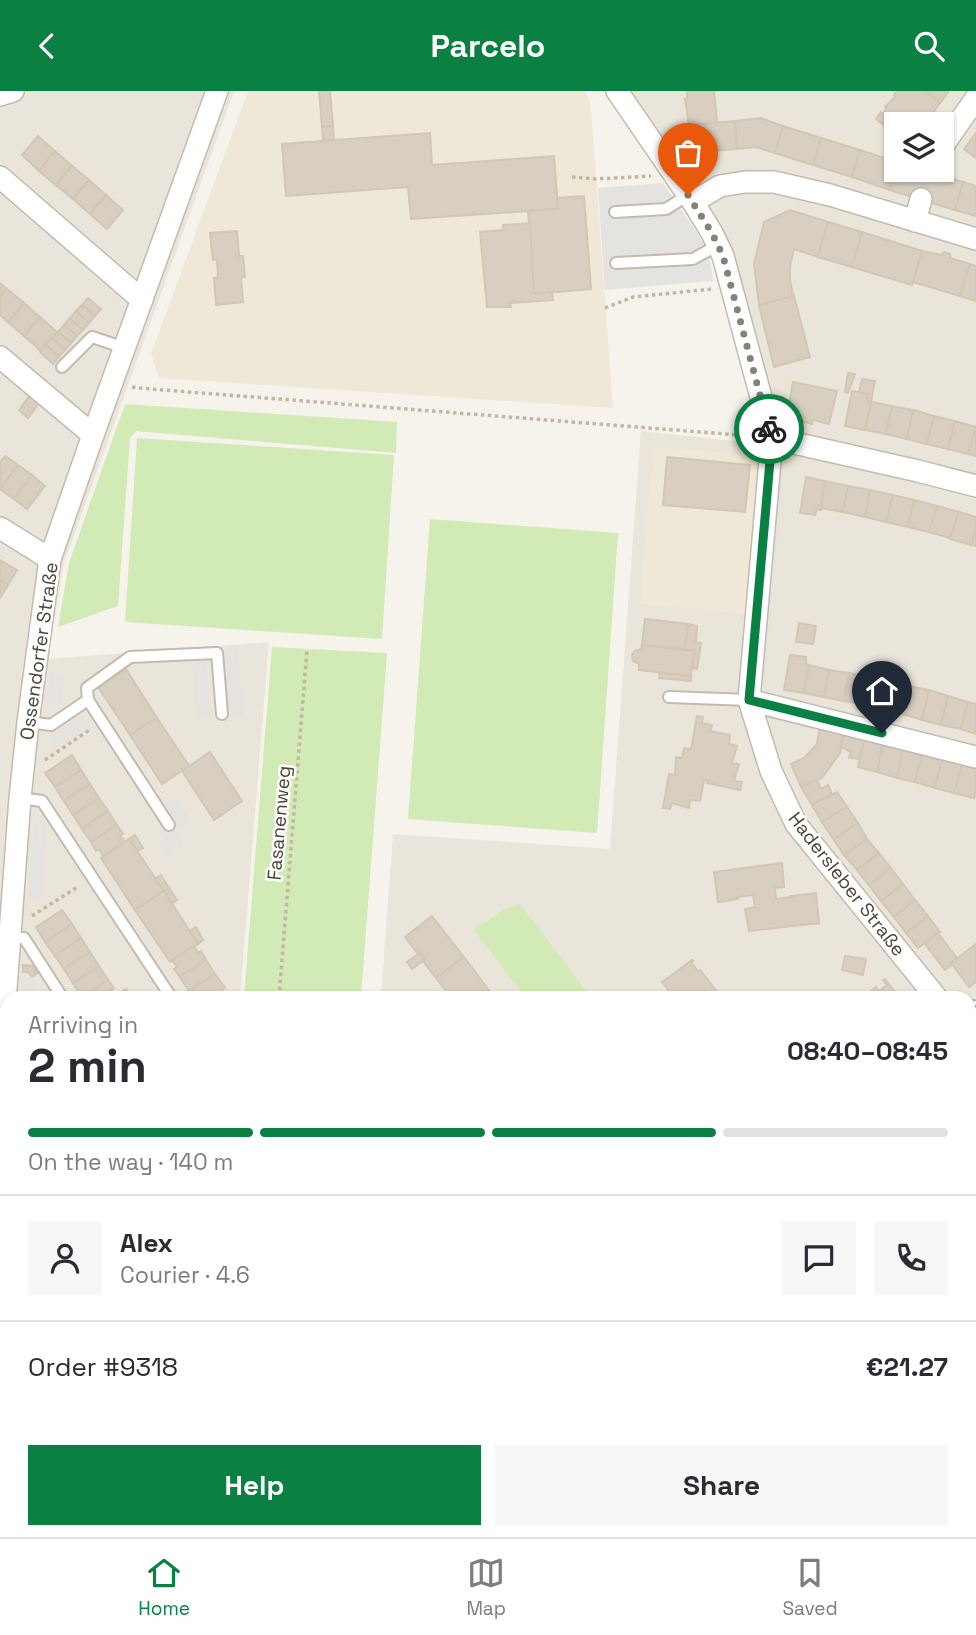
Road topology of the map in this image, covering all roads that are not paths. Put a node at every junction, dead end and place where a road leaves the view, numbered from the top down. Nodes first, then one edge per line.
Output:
1 (13, 91) edge
2 (217, 91) edge
3 (617, 91) edge
4 (0, 96) edge
5 (976, 98) edge
6 (954, 129) edge
7 (0, 177) edge
8 (690, 198) junction
9 (922, 199) tunnel mouth
10 (615, 212) dead end
11 (915, 221) junction
12 (976, 239) edge
13 (718, 244) junction
14 (616, 263) dead end
15 (142, 300) junction
16 (125, 348) junction
17 (0, 357) edge
18 (62, 367) dead end
19 (93, 435) junction
20 (772, 438) junction
21 (976, 486) edge
22 (0, 528) edge
23 (50, 559) junction
24 (668, 697) dead end
25 (88, 700) junction
26 (749, 700) junction
27 (222, 714) dead end
28 (28, 722) junction
29 (976, 757) edge
30 (13, 805) edge
31 (169, 825) dead end
32 (10, 928) junction
33 (6, 991) edge
34 (58, 991) edge
35 (168, 991) edge
36 (931, 991) edge

1 - 4 street
2 - 15 street, Ossendorfer Straße
3 - 8 street, Hadersleber Straße
5 - 6 street
7 - 15 street
8 - 10 lane
8 - 11 street
8 - 13 street, Hadersleber Straße
9 - 11 street
11 - 12 street
13 - 14 lane
13 - 20 street, Hadersleber Straße
15 - 16 street, Ossendorfer Straße
16 - 18 lane
16 - 19 street, Ossendorfer Straße
17 - 19 street
19 - 23 street, Ossendorfer Straße
20 - 21 street
20 - 26 street, Hadersleber Straße
22 - 23 street
23 - 28 street, Ossendorfer Straße
24 - 26 lane
25 - 27 lane
25 - 28 lane
25 - 31 lane
26 - 29 street
26 - 36 street, Hadersleber Straße
28 - 30 street, Ossendorfer Straße
30 - 32 street, Ossendorfer Straße
30 - 35 lane
32 - 33 street, Ossendorfer Straße
32 - 34 lane

